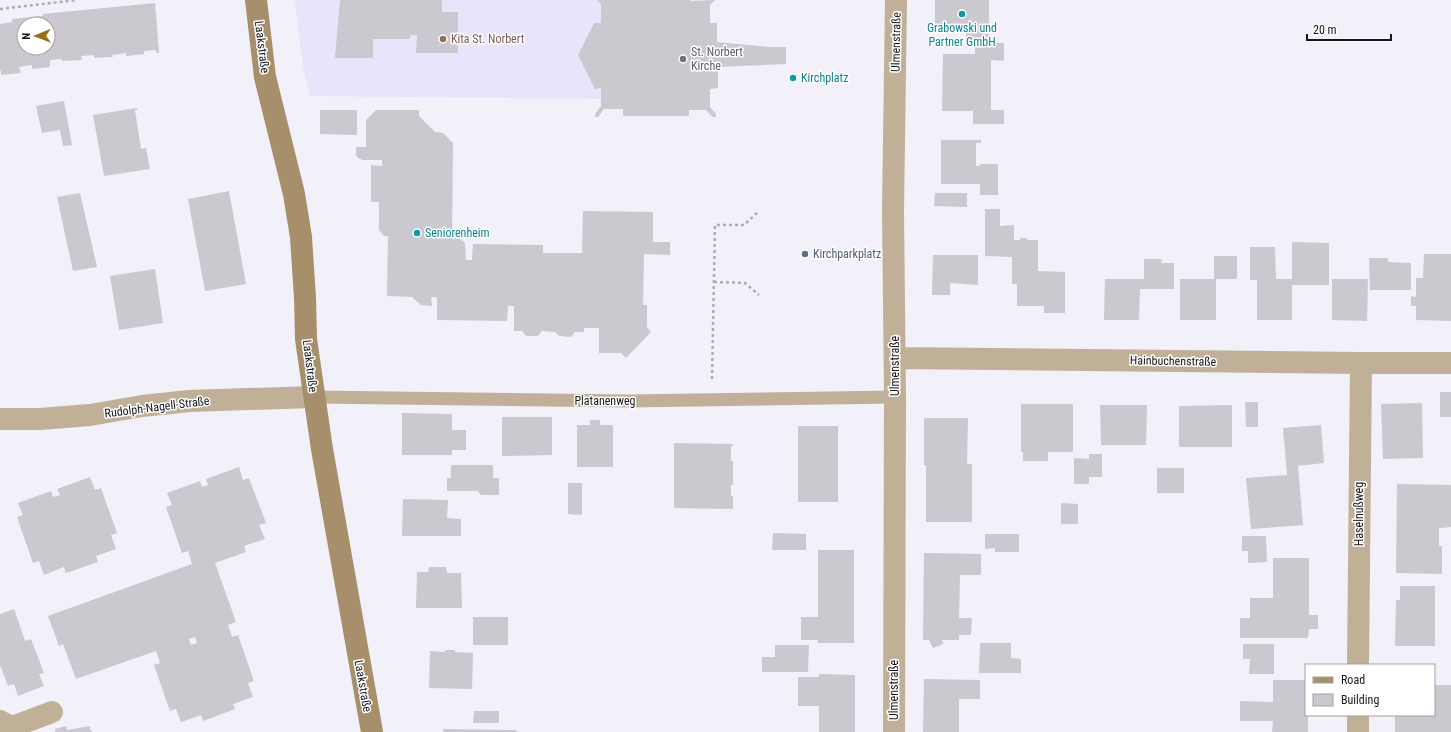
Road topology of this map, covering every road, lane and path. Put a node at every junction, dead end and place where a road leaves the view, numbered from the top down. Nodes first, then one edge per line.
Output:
1 (77, 0) edge
2 (256, 0) edge
3 (896, 0) edge
4 (0, 9) edge
5 (758, 212) dead end
6 (714, 282) junction
7 (759, 296) dead end
8 (895, 358) junction
9 (1361, 363) junction
10 (1451, 363) edge
11 (314, 397) junction
12 (895, 397) junction
13 (712, 400) junction
14 (0, 419) edge
15 (1358, 664) edge
16 (52, 712) dead end
17 (1358, 716) edge
18 (0, 721) edge
19 (372, 732) edge
20 (894, 732) edge
21 (1358, 732) edge

1 - 4 path
2 - 11 street, Laakstraße
3 - 8 street, Ulmenstraße
5 - 6 path
6 - 7 path
6 - 13 path
8 - 9 street, Hainbuchenstraße
8 - 12 street, Ulmenstraße
9 - 10 street, Hainbuchenstraße
9 - 15 street, Haselnußweg
11 - 13 lane, Platanenweg
11 - 14 street, Rudolph-Nagell-Straße
11 - 19 street, Laakstraße
12 - 13 lane, Platanenweg
12 - 20 street, Ulmenstraße
16 - 18 street
17 - 21 street

